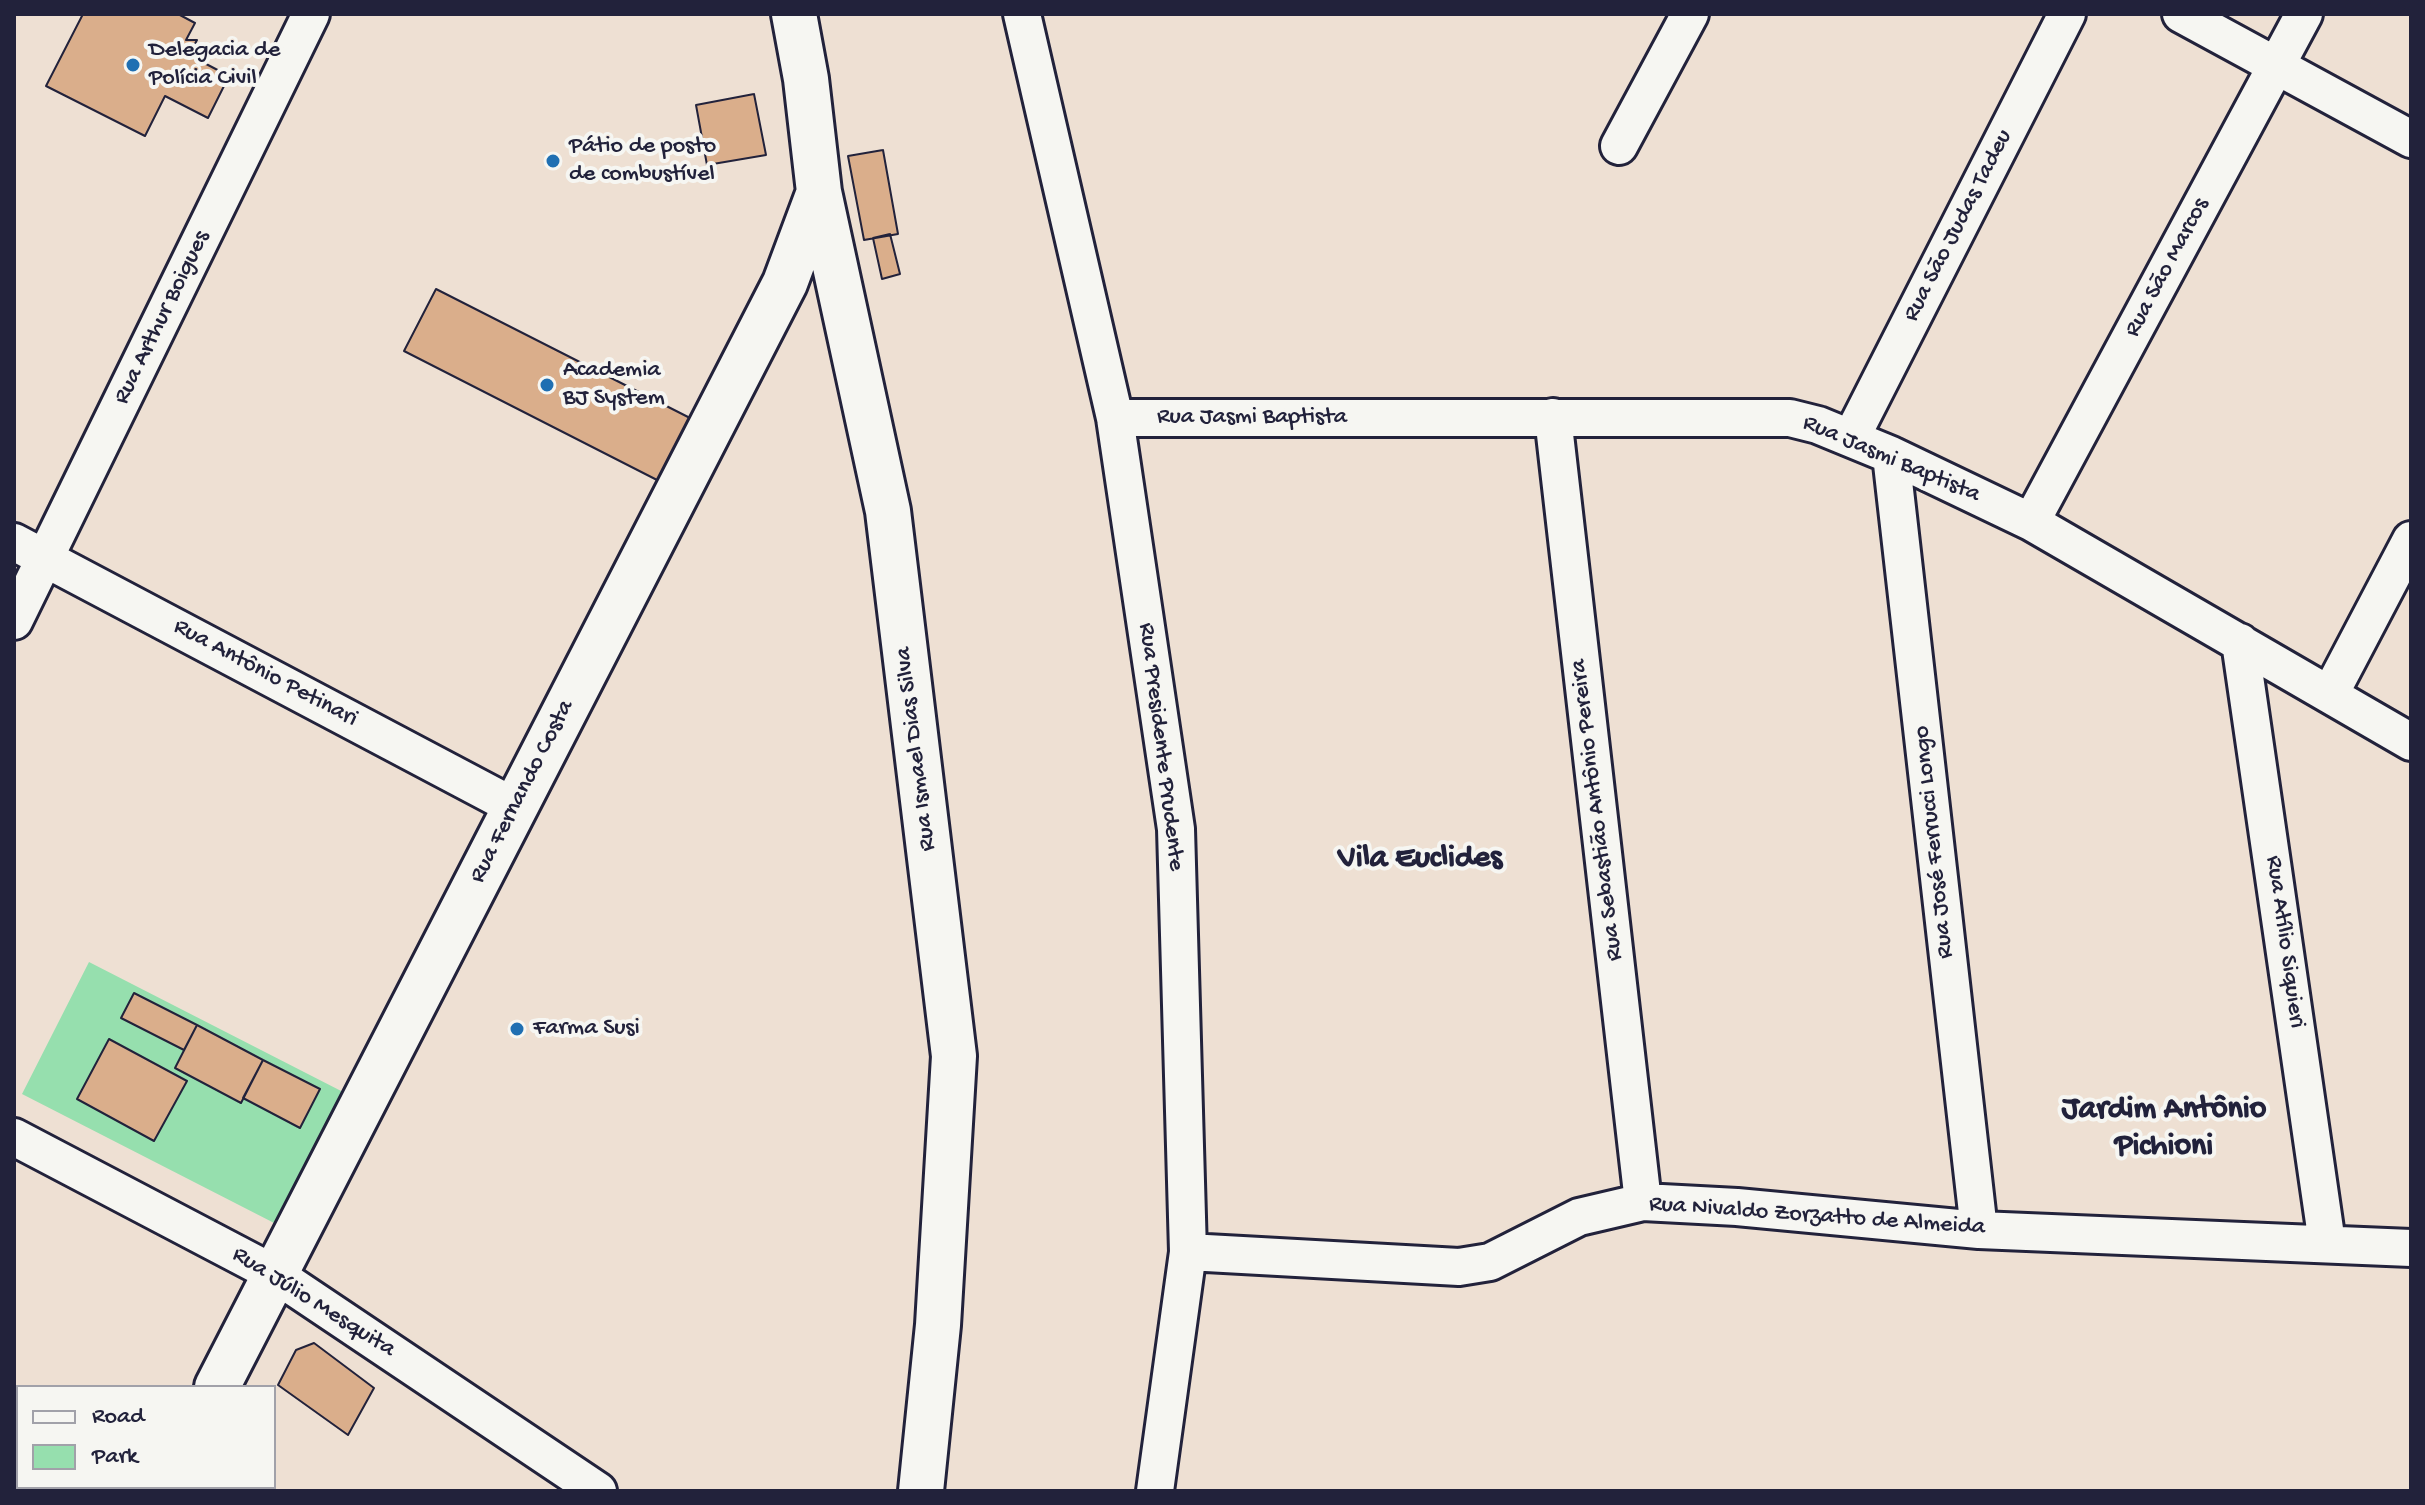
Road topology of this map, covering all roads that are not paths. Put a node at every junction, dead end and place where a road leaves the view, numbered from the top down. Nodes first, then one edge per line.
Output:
1 (311, 14) edge
2 (794, 14) edge
3 (812, 14) edge
4 (1022, 14) edge
5 (1690, 14) edge
6 (2067, 14) edge
7 (2181, 14) edge
8 (2304, 14) edge
9 (2277, 66) junction
10 (806, 79) junction
11 (2411, 139) edge
12 (1619, 146) dead end
13 (819, 192) junction
14 (1553, 417) junction
15 (1115, 418) junction
16 (1851, 438) junction
17 (1891, 455) junction
18 (2031, 522) junction
19 (2411, 540) edge
20 (14, 542) edge
21 (46, 559) junction
22 (14, 621) edge
23 (2240, 642) junction
24 (2330, 694) junction
25 (2411, 742) edge
26 (515, 807) junction
27 (14, 1137) edge
28 (1643, 1202) junction
29 (1979, 1230) junction
30 (2327, 1243) junction
31 (2411, 1248) edge
32 (1188, 1252) junction
33 (273, 1273) junction
34 (218, 1385) edge
35 (598, 1491) edge
36 (921, 1491) edge
37 (1155, 1491) edge

1 - 21 street, Rua Arthur Boigues
2 - 10 street, Rua Ismael Dias Silva
3 - 10 street
4 - 15 street, Rua Presidente Prudente
5 - 12 street
6 - 16 street, Rua São Judas Tadeu
7 - 9 street
8 - 9 street, Rua São Marcos
9 - 11 street
9 - 18 street, Rua São Marcos
10 - 13 street, Rua Ismael Dias Silva
13 - 26 street, Rua Fernando Costa
13 - 36 street, Rua Ismael Dias Silva
14 - 15 street, Rua Jasmi Baptista
14 - 16 street, Rua Jasmi Baptista
14 - 28 street, Rua Sebastião Antônio Pereira
15 - 32 street, Rua Presidente Prudente
16 - 17 street, Rua Jasmi Baptista
17 - 18 street, Rua Jasmi Baptista
17 - 29 street, Rua José Ferrucci Longo
18 - 23 street, Rua Jasmi Baptista
19 - 24 street
20 - 21 street, Rua Antônio Petinari
21 - 22 street, Rua Arthur Boigues
21 - 26 street, Rua Antônio Petinari
23 - 24 street, Rua Jasmi Baptista
23 - 30 street, Rua Atílio Siquieri
24 - 25 street, Rua Jasmi Baptista
26 - 33 street, Rua Fernando Costa
27 - 33 street, Rua Júlio Mesquita
28 - 29 street, Rua Nivaldo Zorzatto de Almeida
28 - 32 street, Rua Nivaldo Zorzatto de Almeida
29 - 30 street, Rua Nivaldo Zorzatto de Almeida
30 - 31 street, Rua Nivaldo Zorzatto de Almeida
32 - 37 street, Rua Presidente Prudente
33 - 34 street, Rua Fernando Costa
33 - 35 street, Rua Júlio Mesquita

